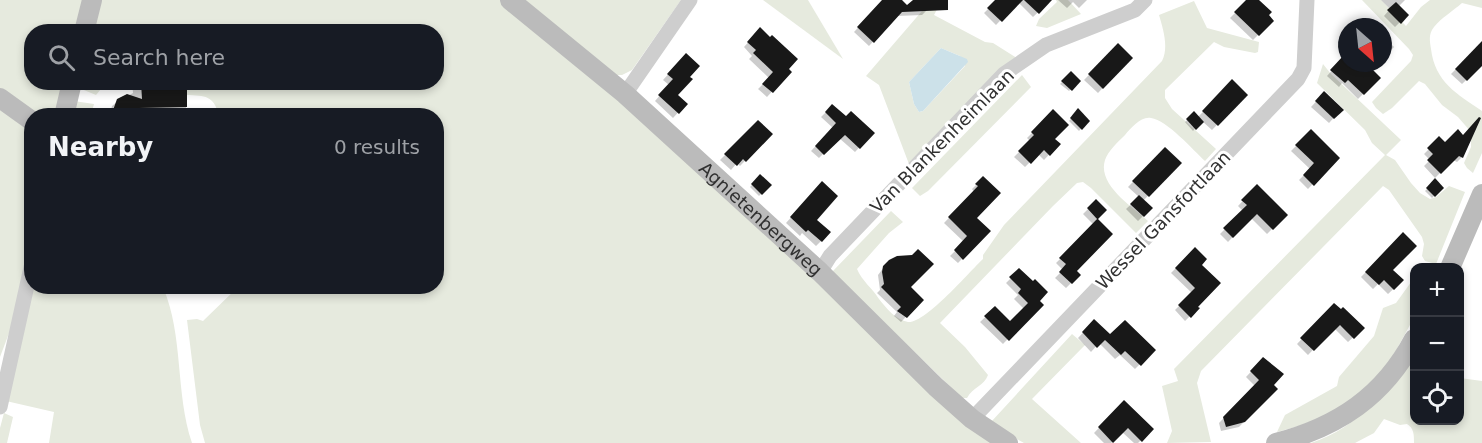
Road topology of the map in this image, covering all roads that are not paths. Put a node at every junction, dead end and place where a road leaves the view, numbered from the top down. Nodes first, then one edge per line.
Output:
1 (92, 0) edge
2 (510, 0) edge
3 (690, 0) edge
4 (1145, 0) edge
5 (1307, 0) edge
6 (86, 24) edge
7 (70, 90) edge
8 (625, 94) junction
9 (0, 98) edge
10 (66, 108) edge
11 (24, 115) edge
12 (1482, 194) edge
13 (1452, 263) edge
14 (820, 272) junction
15 (25, 294) edge
16 (1410, 346) edge
17 (0, 407) edge
18 (972, 418) junction
19 (1008, 443) edge
20 (1276, 443) edge

1 - 6 street
2 - 8 street, Agnietenbergweg
3 - 8 street
4 - 14 street, Van Blankenheimlaan
5 - 18 street, Wessel Gansfortlaan
7 - 10 street
8 - 14 street, Agnietenbergweg
9 - 11 street
12 - 13 street
14 - 18 street, Agnietenbergweg
15 - 17 street
16 - 20 street
18 - 19 street, Agnietenbergweg

